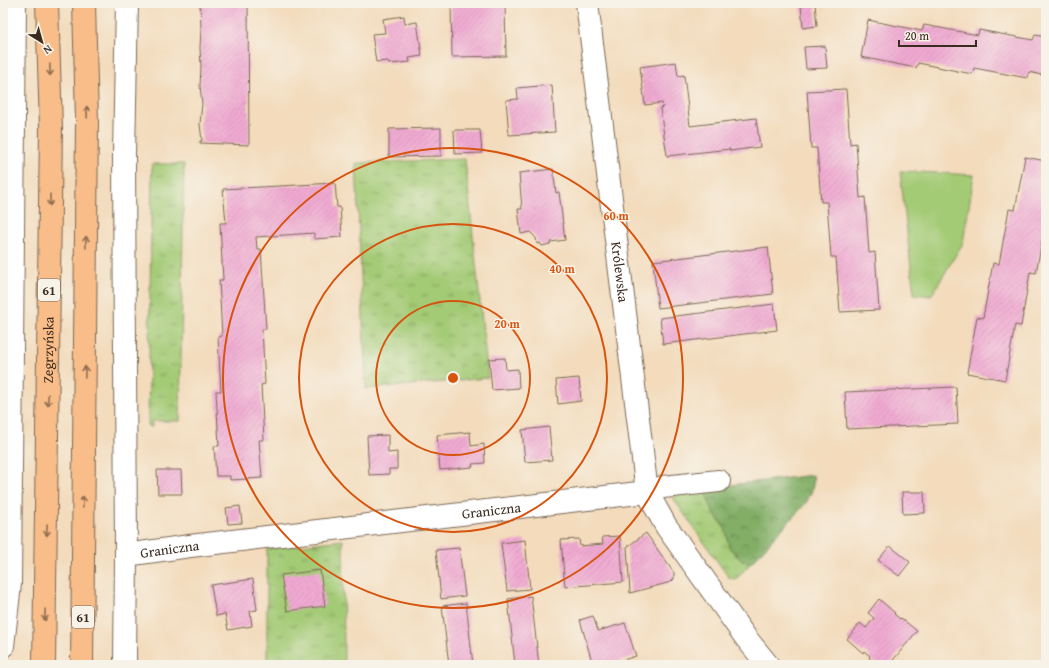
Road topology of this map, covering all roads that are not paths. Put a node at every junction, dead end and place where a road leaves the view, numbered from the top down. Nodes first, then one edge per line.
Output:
1 (15, 3) edge
2 (47, 3) edge
3 (84, 3) edge
4 (127, 3) edge
5 (588, 3) edge
6 (719, 481) dead end
7 (647, 492) junction
8 (126, 555) junction
9 (7, 584) edge
10 (3, 646) edge
11 (44, 665) edge
12 (82, 665) edge
13 (124, 665) edge
14 (768, 665) edge

1 - 9 street
2 -> 11 main road, Zegrzyńska / 61
12 -> 3 main road, 61
4 - 8 street
5 - 7 street, Królewska
6 - 7 street, Graniczna
7 - 8 street, Graniczna
7 - 14 street
8 - 13 street
9 - 10 street

